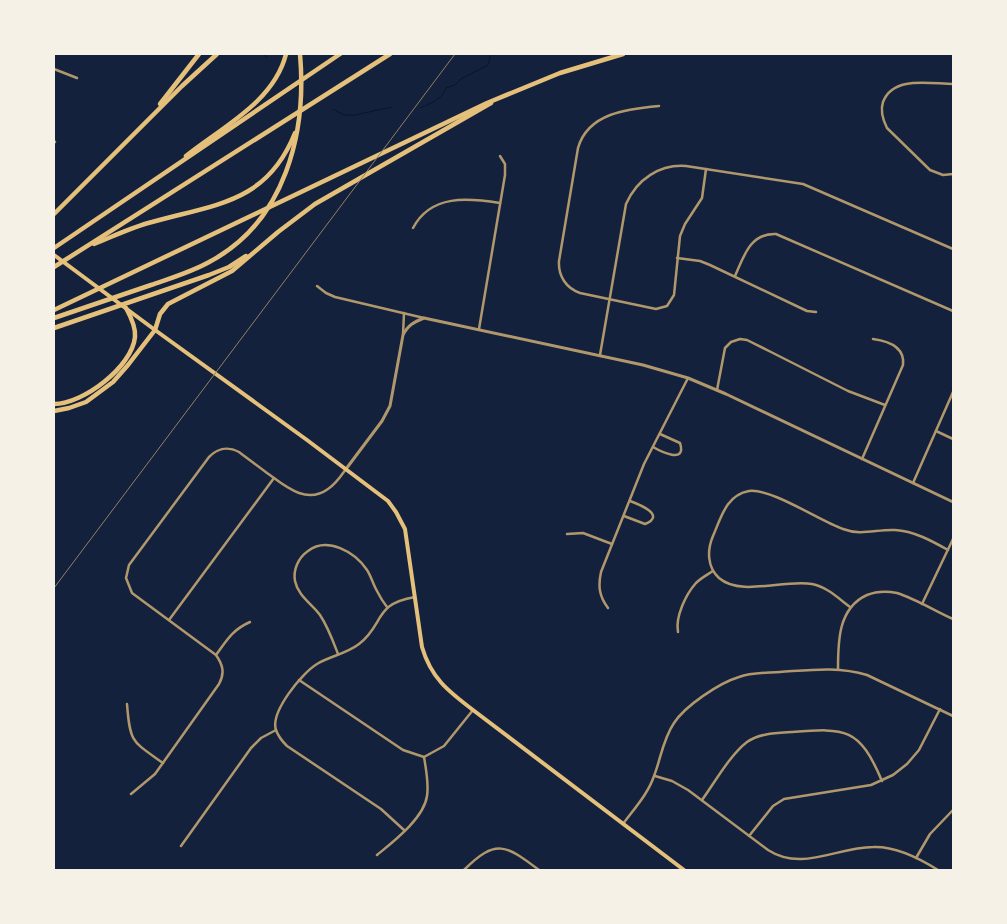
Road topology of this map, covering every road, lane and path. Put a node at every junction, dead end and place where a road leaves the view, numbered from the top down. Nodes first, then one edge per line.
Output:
1 (199, 54) edge
2 (217, 54) edge
3 (286, 54) edge
4 (300, 54) edge
5 (340, 54) edge
6 (390, 54) edge
7 (623, 54) edge
8 (54, 70) edge
9 (77, 78) dead end
10 (953, 84) edge
11 (503, 96) junction
12 (659, 106) dead end
13 (150, 118) junction
14 (298, 126) junction
15 (500, 156) dead end
16 (706, 169) junction
17 (165, 172) junction
18 (953, 174) edge
19 (500, 203) junction
20 (54, 214) edge
21 (413, 228) dead end
22 (54, 248) edge
23 (84, 248) junction
24 (953, 249) edge
25 (255, 251) junction
26 (54, 255) edge
27 (677, 258) junction
28 (54, 267) edge
29 (735, 276) junction
30 (317, 286) dead end
31 (609, 299) junction
32 (126, 308) junction
33 (54, 310) edge
34 (953, 311) edge
35 (816, 312) dead end
36 (404, 313) junction
37 (54, 318) edge
38 (424, 318) junction
39 (54, 328) edge
40 (479, 329) junction
41 (155, 330) junction
42 (403, 335) junction
43 (873, 339) dead end
44 (600, 355) junction
45 (688, 378) junction
46 (717, 390) junction
47 (953, 392) edge
48 (54, 404) edge
49 (886, 405) junction
50 (54, 411) edge
51 (936, 431) junction
52 (660, 434) junction
53 (953, 439) edge
54 (652, 448) junction
55 (862, 458) junction
56 (346, 469) junction
57 (274, 478) junction
58 (913, 483) junction
59 (630, 501) junction
60 (953, 502) edge
61 (624, 516) junction
62 (567, 534) dead end
63 (953, 539) edge
64 (612, 544) junction
65 (948, 550) junction
66 (713, 571) junction
67 (415, 597) junction
68 (922, 604) junction
69 (387, 607) junction
70 (850, 607) junction
71 (608, 608) dead end
72 (953, 619) edge
73 (169, 620) junction
74 (250, 622) dead end
75 (678, 632) dead end
76 (338, 654) junction
77 (216, 655) junction
78 (838, 669) junction
79 (299, 680) junction
80 (127, 704) dead end
81 (473, 710) junction
82 (940, 710) junction
83 (953, 716) edge
84 (276, 730) junction
85 (424, 757) junction
86 (163, 763) junction
87 (655, 776) junction
88 (882, 780) junction
89 (131, 794) dead end
90 (701, 800) junction
91 (953, 810) edge
92 (623, 824) junction
93 (404, 830) junction
94 (750, 836) junction
95 (181, 846) dead end
96 (377, 855) dead end
97 (916, 858) junction
98 (681, 869) edge
99 (464, 870) edge
100 (539, 870) edge
101 (938, 870) edge

1 - 13 highway
2 - 13 highway
3 - 17 highway
4 - 14 highway
5 - 17 highway
6 - 23 highway
7 - 11 highway
8 - 9 street
10 - 18 street
11 - 25 highway
11 - 33 highway
12 - 31 street
13 - 20 highway
14 - 23 highway
14 - 37 highway
15 - 19 street
16 - 24 street
16 - 27 street
16 - 31 street
17 - 22 highway
19 - 21 street
19 - 40 street
23 - 28 highway
25 - 39 highway
25 - 41 highway
26 - 32 main road
27 - 29 street
27 - 31 street
29 - 34 street
29 - 35 street
30 - 36 street
31 - 44 street
32 - 41 main road
32 - 48 highway
36 - 38 street
36 - 42 street
38 - 40 street
38 - 42 street
40 - 44 street
41 - 50 highway
41 - 56 main road
42 - 56 street
43 - 49 street
44 - 45 street
45 - 46 street
45 - 52 street
46 - 49 street
46 - 55 street
47 - 51 street
49 - 55 street
51 - 53 street
51 - 58 street
52 - 54 street
52 - 54 street
54 - 59 street
55 - 58 street
56 - 57 street
56 - 67 main road
57 - 73 street
57 - 73 street
58 - 60 street
59 - 61 street
59 - 61 street
61 - 64 street
62 - 64 street
63 - 65 street
64 - 71 street
65 - 66 street
65 - 68 street
66 - 70 street
66 - 75 street
67 - 69 street
67 - 81 main road
68 - 70 street
68 - 72 street
69 - 76 street
69 - 76 street
70 - 78 street
73 - 77 street
74 - 77 street
76 - 79 street
77 - 86 street
78 - 82 street
78 - 87 street
79 - 84 street
79 - 85 street
80 - 86 street
81 - 85 street
81 - 92 main road
82 - 83 street
82 - 88 street
84 - 93 street
84 - 95 street
85 - 93 street
86 - 89 street
87 - 90 street
87 - 92 street
88 - 90 street
88 - 94 street
90 - 94 street
91 - 97 street
92 - 98 main road
93 - 96 street
94 - 97 street
97 - 101 street
99 - 100 street

